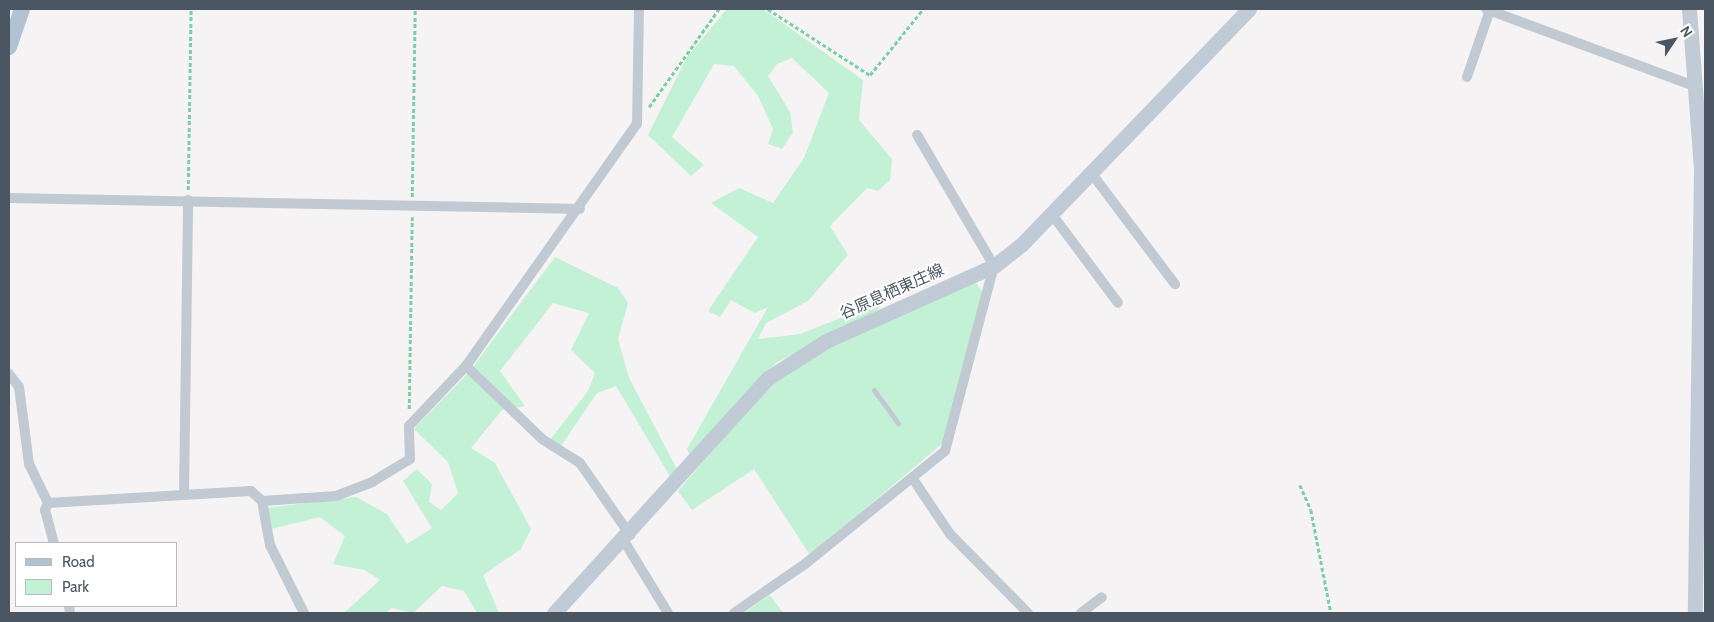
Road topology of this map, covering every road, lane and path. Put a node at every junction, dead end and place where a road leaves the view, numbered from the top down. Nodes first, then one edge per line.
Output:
1 (22, 9) edge
2 (191, 9) edge
3 (415, 9) edge
4 (639, 9) edge
5 (720, 9) edge
6 (768, 9) edge
7 (922, 9) edge
8 (1249, 9) edge
9 (1689, 9) edge
10 (1488, 10) edge
11 (9, 47) edge
12 (1467, 77) dead end
13 (1697, 87) junction
14 (637, 124) junction
15 (917, 135) dead end
16 (1092, 174) junction
17 (9, 198) edge
18 (188, 200) junction
19 (412, 206) junction
20 (580, 209) junction
21 (1051, 213) junction
22 (994, 266) junction
23 (1175, 284) dead end
24 (1118, 303) dead end
25 (466, 366) junction
26 (9, 374) edge
27 (874, 390) dead end
28 (1703, 419) edge
29 (898, 423) dead end
30 (409, 426) junction
31 (913, 479) junction
32 (1300, 485) dead end
33 (184, 495) junction
34 (262, 501) junction
35 (48, 503) junction
36 (627, 538) junction
37 (54, 542) edge
38 (1102, 597) dead end
39 (304, 613) edge
40 (554, 613) edge
41 (668, 613) edge
42 (734, 613) edge
43 (1028, 613) edge
44 (1080, 613) edge
45 (1331, 613) edge
46 (1695, 613) edge

1 - 11 main road
2 - 18 path
3 - 19 path
4 - 14 street
5 - 14 path
6 - 7 path
8 - 16 main road, 谷原息栖東庄線
9 - 13 main road
10 - 12 street
10 - 13 street
13 - 28 main road
14 - 20 street
15 - 22 street
16 - 21 main road, 谷原息栖東庄線
16 - 23 street
17 - 18 street
18 - 19 street
18 - 33 street
19 - 20 street
19 - 30 path
20 - 25 street
21 - 22 main road, 谷原息栖東庄線
21 - 24 street
22 - 31 street
22 - 36 main road, 谷原息栖東庄線
25 - 30 street
25 - 36 street
26 - 35 street
27 - 29 lane
28 - 46 main road
30 - 34 street
31 - 42 street
31 - 43 street
32 - 45 path
33 - 34 street
33 - 35 street
34 - 39 street
35 - 37 street
36 - 40 main road, 谷原息栖東庄線
36 - 41 street
38 - 44 street

